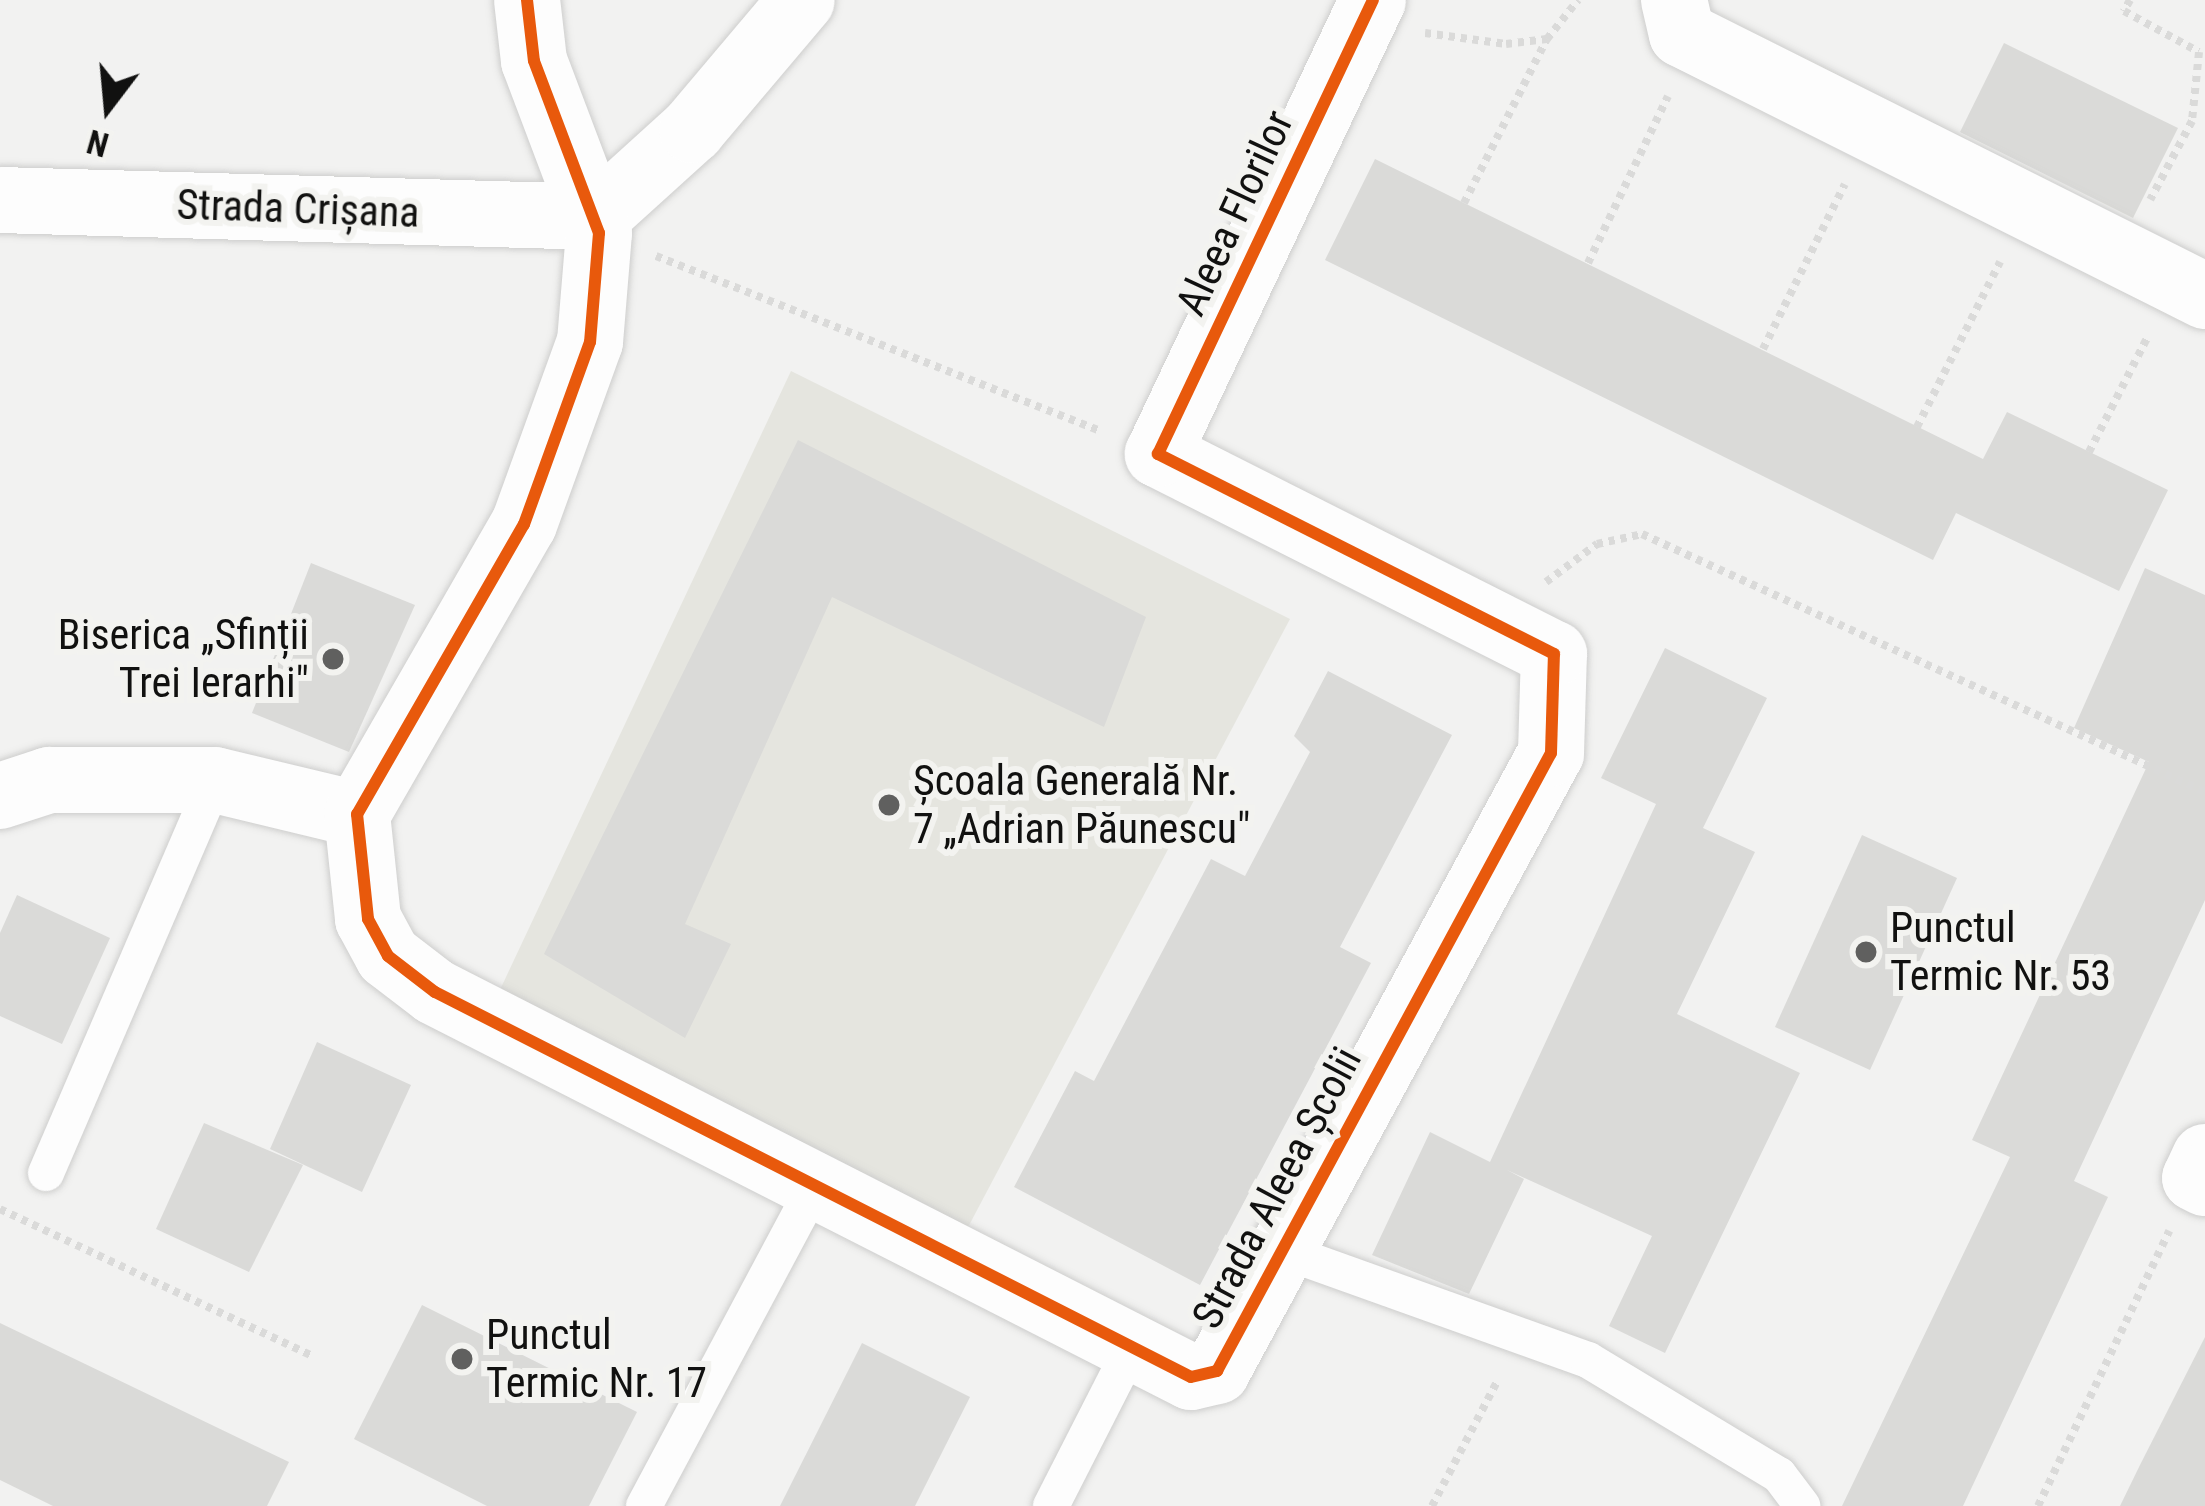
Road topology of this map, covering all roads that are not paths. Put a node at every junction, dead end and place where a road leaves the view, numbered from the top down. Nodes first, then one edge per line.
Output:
1 (527, 0) edge
2 (802, 0) edge
3 (1371, 4) edge
4 (1688, 19) edge
5 (0, 200) edge
6 (597, 225) junction
7 (2168, 277) edge
8 (1530, 642) joint
9 (215, 780) junction
10 (0, 796) edge
11 (357, 814) junction
12 (46, 1173) dead end
13 (814, 1190) junction
14 (1278, 1249) junction
15 (1132, 1347) junction
16 (644, 1506) edge
17 (1051, 1506) edge
18 (1802, 1506) edge

1 - 6 street
2 - 6 street
3 - 8 street, Aleea Florilor
4 - 7 street
5 - 6 street, Strada Crișana
6 - 11 street
8 - 14 street, Strada Aleea Școlii
9 - 10 street
9 - 11 street
9 - 12 lane
11 - 13 street, Strada Aleea Școlii
13 - 15 street, Strada Aleea Școlii
13 - 16 lane
14 - 15 street, Strada Aleea Școlii
14 - 18 lane
15 - 17 lane

